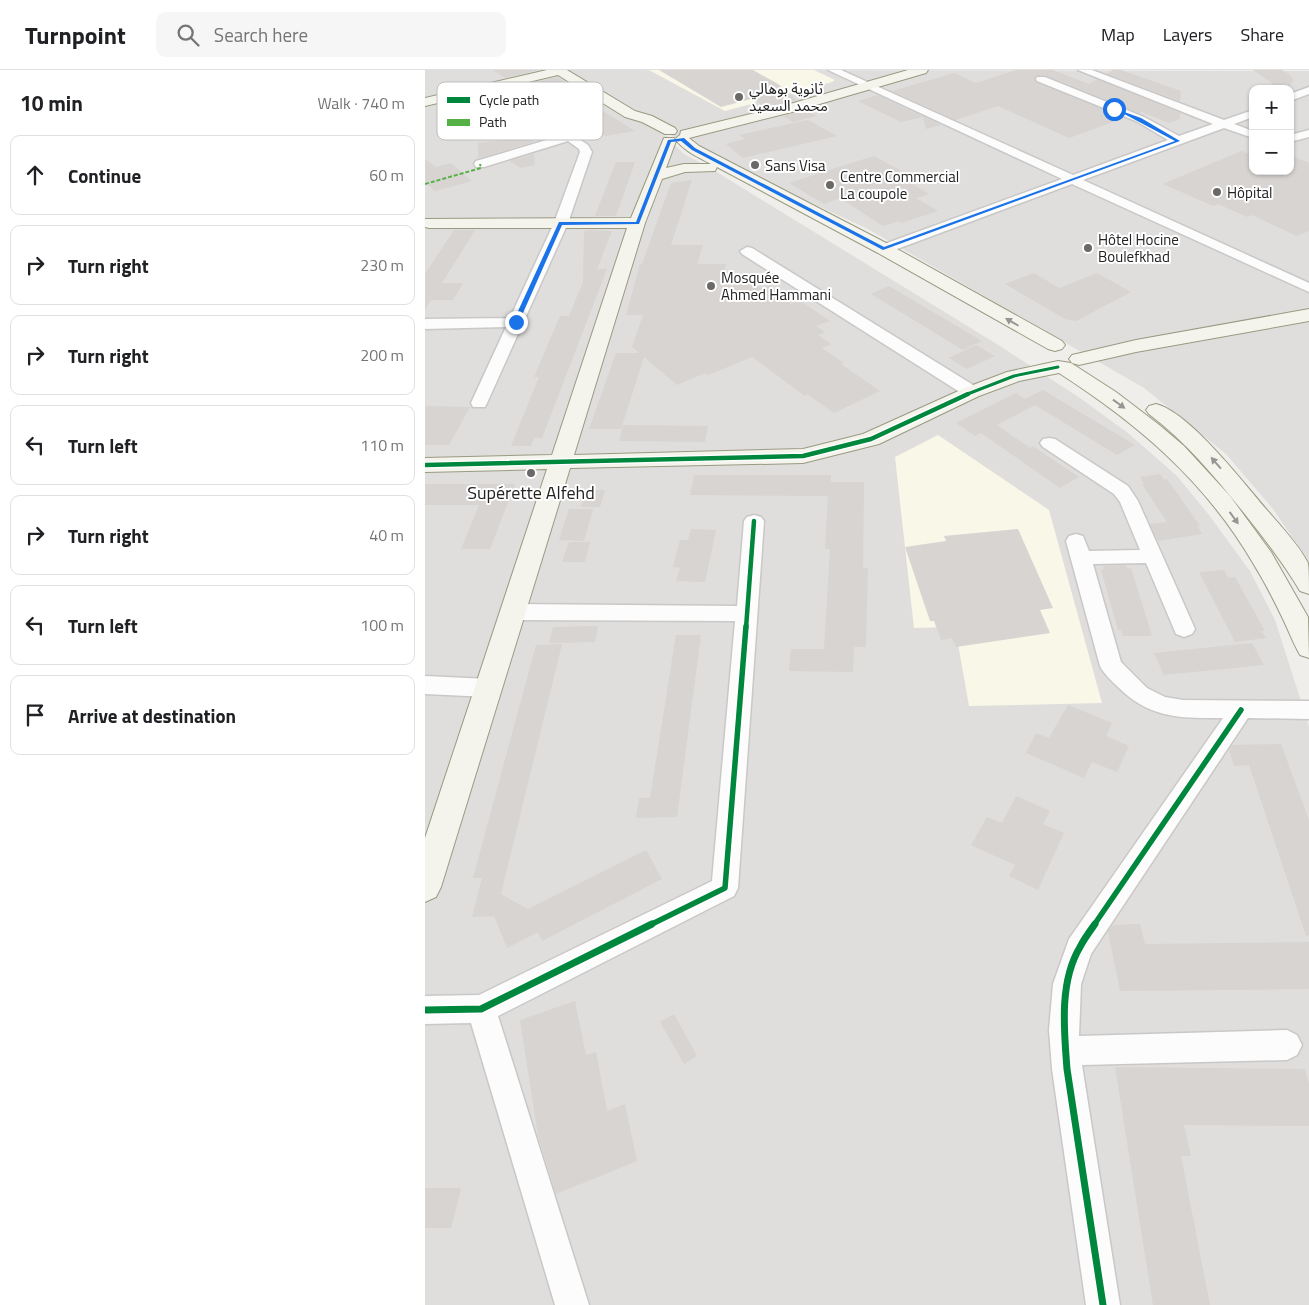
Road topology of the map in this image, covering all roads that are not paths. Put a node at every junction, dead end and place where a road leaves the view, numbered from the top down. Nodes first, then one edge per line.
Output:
1 (558, 70) edge
2 (833, 70) edge
3 (894, 70) edge
4 (922, 70) edge
5 (1083, 70) edge
6 (1041, 79) dead end
7 (511, 82) edge
8 (578, 82) edge
9 (862, 83) junction
10 (1309, 90) edge
11 (1294, 96) edge
12 (603, 98) edge
13 (1249, 115) edge
14 (1226, 124) junction
15 (1309, 133) edge
16 (1249, 134) edge
17 (673, 136) junction
18 (1249, 138) edge
19 (1294, 138) edge
20 (559, 140) edge
21 (574, 140) edge
22 (1178, 141) junction
23 (1249, 145) edge
24 (480, 164) dead end
25 (710, 168) junction
26 (655, 176) junction
27 (1073, 179) junction
28 (561, 223) junction
29 (637, 223) junction
30 (426, 224) edge
31 (883, 249) junction
32 (747, 251) dead end
33 (1309, 288) edge
34 (1309, 315) edge
35 (516, 322) junction
36 (425, 324) edge
37 (1131, 347) junction
38 (1060, 357) junction
39 (1112, 375) junction
40 (972, 392) junction
41 (479, 403) dead end
42 (1049, 443) dead end
43 (560, 463) junction
44 (425, 465) edge
45 (754, 521) dead end
46 (1153, 556) junction
47 (1309, 585) edge
48 (513, 612) junction
49 (746, 614) junction
50 (1185, 629) dead end
51 (1309, 648) edge
52 (425, 685) edge
53 (489, 688) junction
54 (1241, 710) junction
55 (1309, 710) edge
56 (425, 887) edge
57 (481, 1008) junction
58 (425, 1010) edge
59 (1287, 1045) dead end
60 (1066, 1050) junction
61 (572, 1305) edge
62 (1103, 1305) edge

1 - 7 main road
1 - 8 main road
2 - 9 street
3 - 9 main road
4 - 9 main road
5 - 14 street
6 - 22 street
9 - 17 main road
9 - 27 street
10 - 11 street
12 - 17 main road
13 - 14 street
14 - 16 street
14 - 22 street
15 - 19 street
17 - 25 main road
17 - 26 main road
17 - 31 main road
18 - 23 street
20 - 24 street
21 - 28 street
22 - 27 street
25 - 26 main road
25 - 38 main road
26 - 29 main road
27 - 31 street
27 - 33 street
28 - 29 main road
28 - 30 main road
28 - 35 street
29 - 43 main road
38 -> 31 main road
32 - 40 street
34 - 37 main road
35 - 36 street
35 - 41 street
37 - 38 main road
37 - 39 main road
38 - 39 main road
38 - 40 main road
38 -> 51 main road
47 -> 39 main road
40 - 43 main road
42 - 46 street
43 - 44 main road
43 - 48 main road
45 - 49 street
46 - 50 street
46 - 54 street
48 - 49 street
48 - 53 main road
49 - 57 street
52 - 53 street
53 - 56 main road
54 - 55 street
54 - 60 street
57 - 58 street
57 - 61 street
59 - 60 street
60 - 62 street

